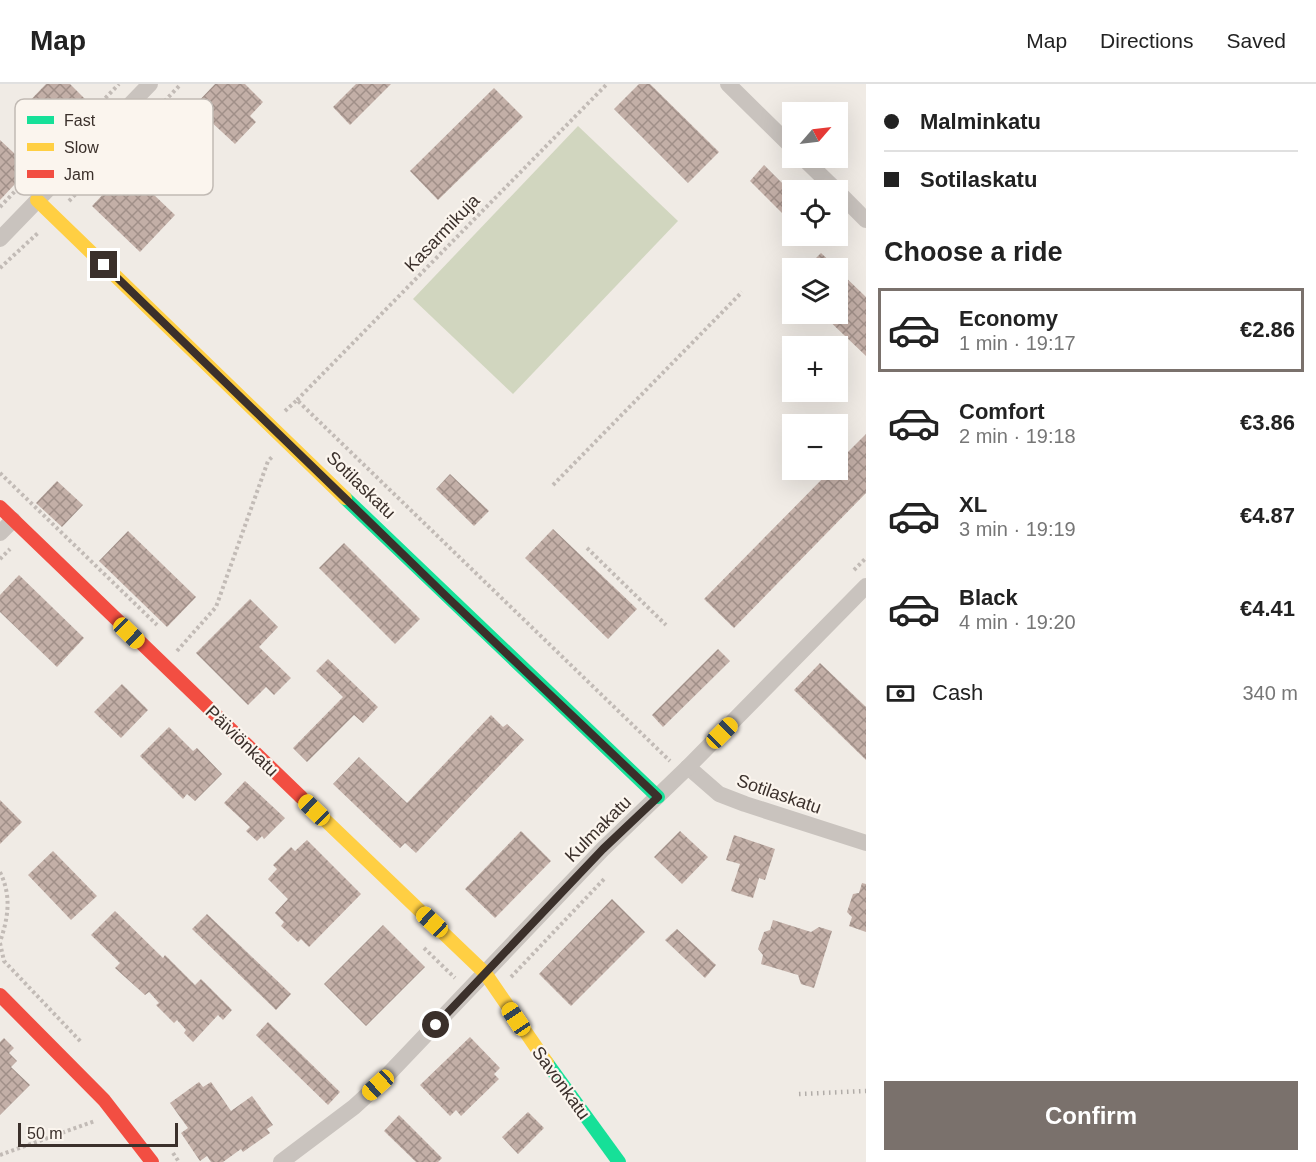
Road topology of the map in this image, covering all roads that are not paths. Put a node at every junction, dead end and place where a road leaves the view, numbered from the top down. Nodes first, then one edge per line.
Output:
1 (150, 84) edge
2 (728, 84) edge
3 (135, 99) edge
4 (782, 137) edge
5 (813, 168) edge
6 (826, 180) edge
7 (42, 195) edge
8 (37, 200) junction
9 (848, 202) edge
10 (866, 219) edge
11 (0, 239) edge
12 (0, 507) edge
13 (13, 520) junction
14 (0, 533) edge
15 (866, 586) edge
16 (683, 760) junction
17 (658, 797) junction
18 (866, 843) edge
19 (485, 973) junction
20 (0, 995) edge
21 (152, 1162) edge
22 (281, 1162) edge
23 (619, 1162) edge

1 - 3 street
2 - 4 street
5 - 6 street
7 - 8 street
8 - 11 street
8 - 17 street, Sotilaskatu
9 - 10 street
12 - 13 street, Päiviönkatu
13 - 14 street
13 - 19 street, Päiviönkatu
15 - 16 street, Kulmakatu
16 - 17 street, Kulmakatu
16 - 18 street, Sotilaskatu
17 - 19 street, Kulmakatu
19 - 22 street, Kulmakatu
19 - 23 street, Savonkatu
20 - 21 street

